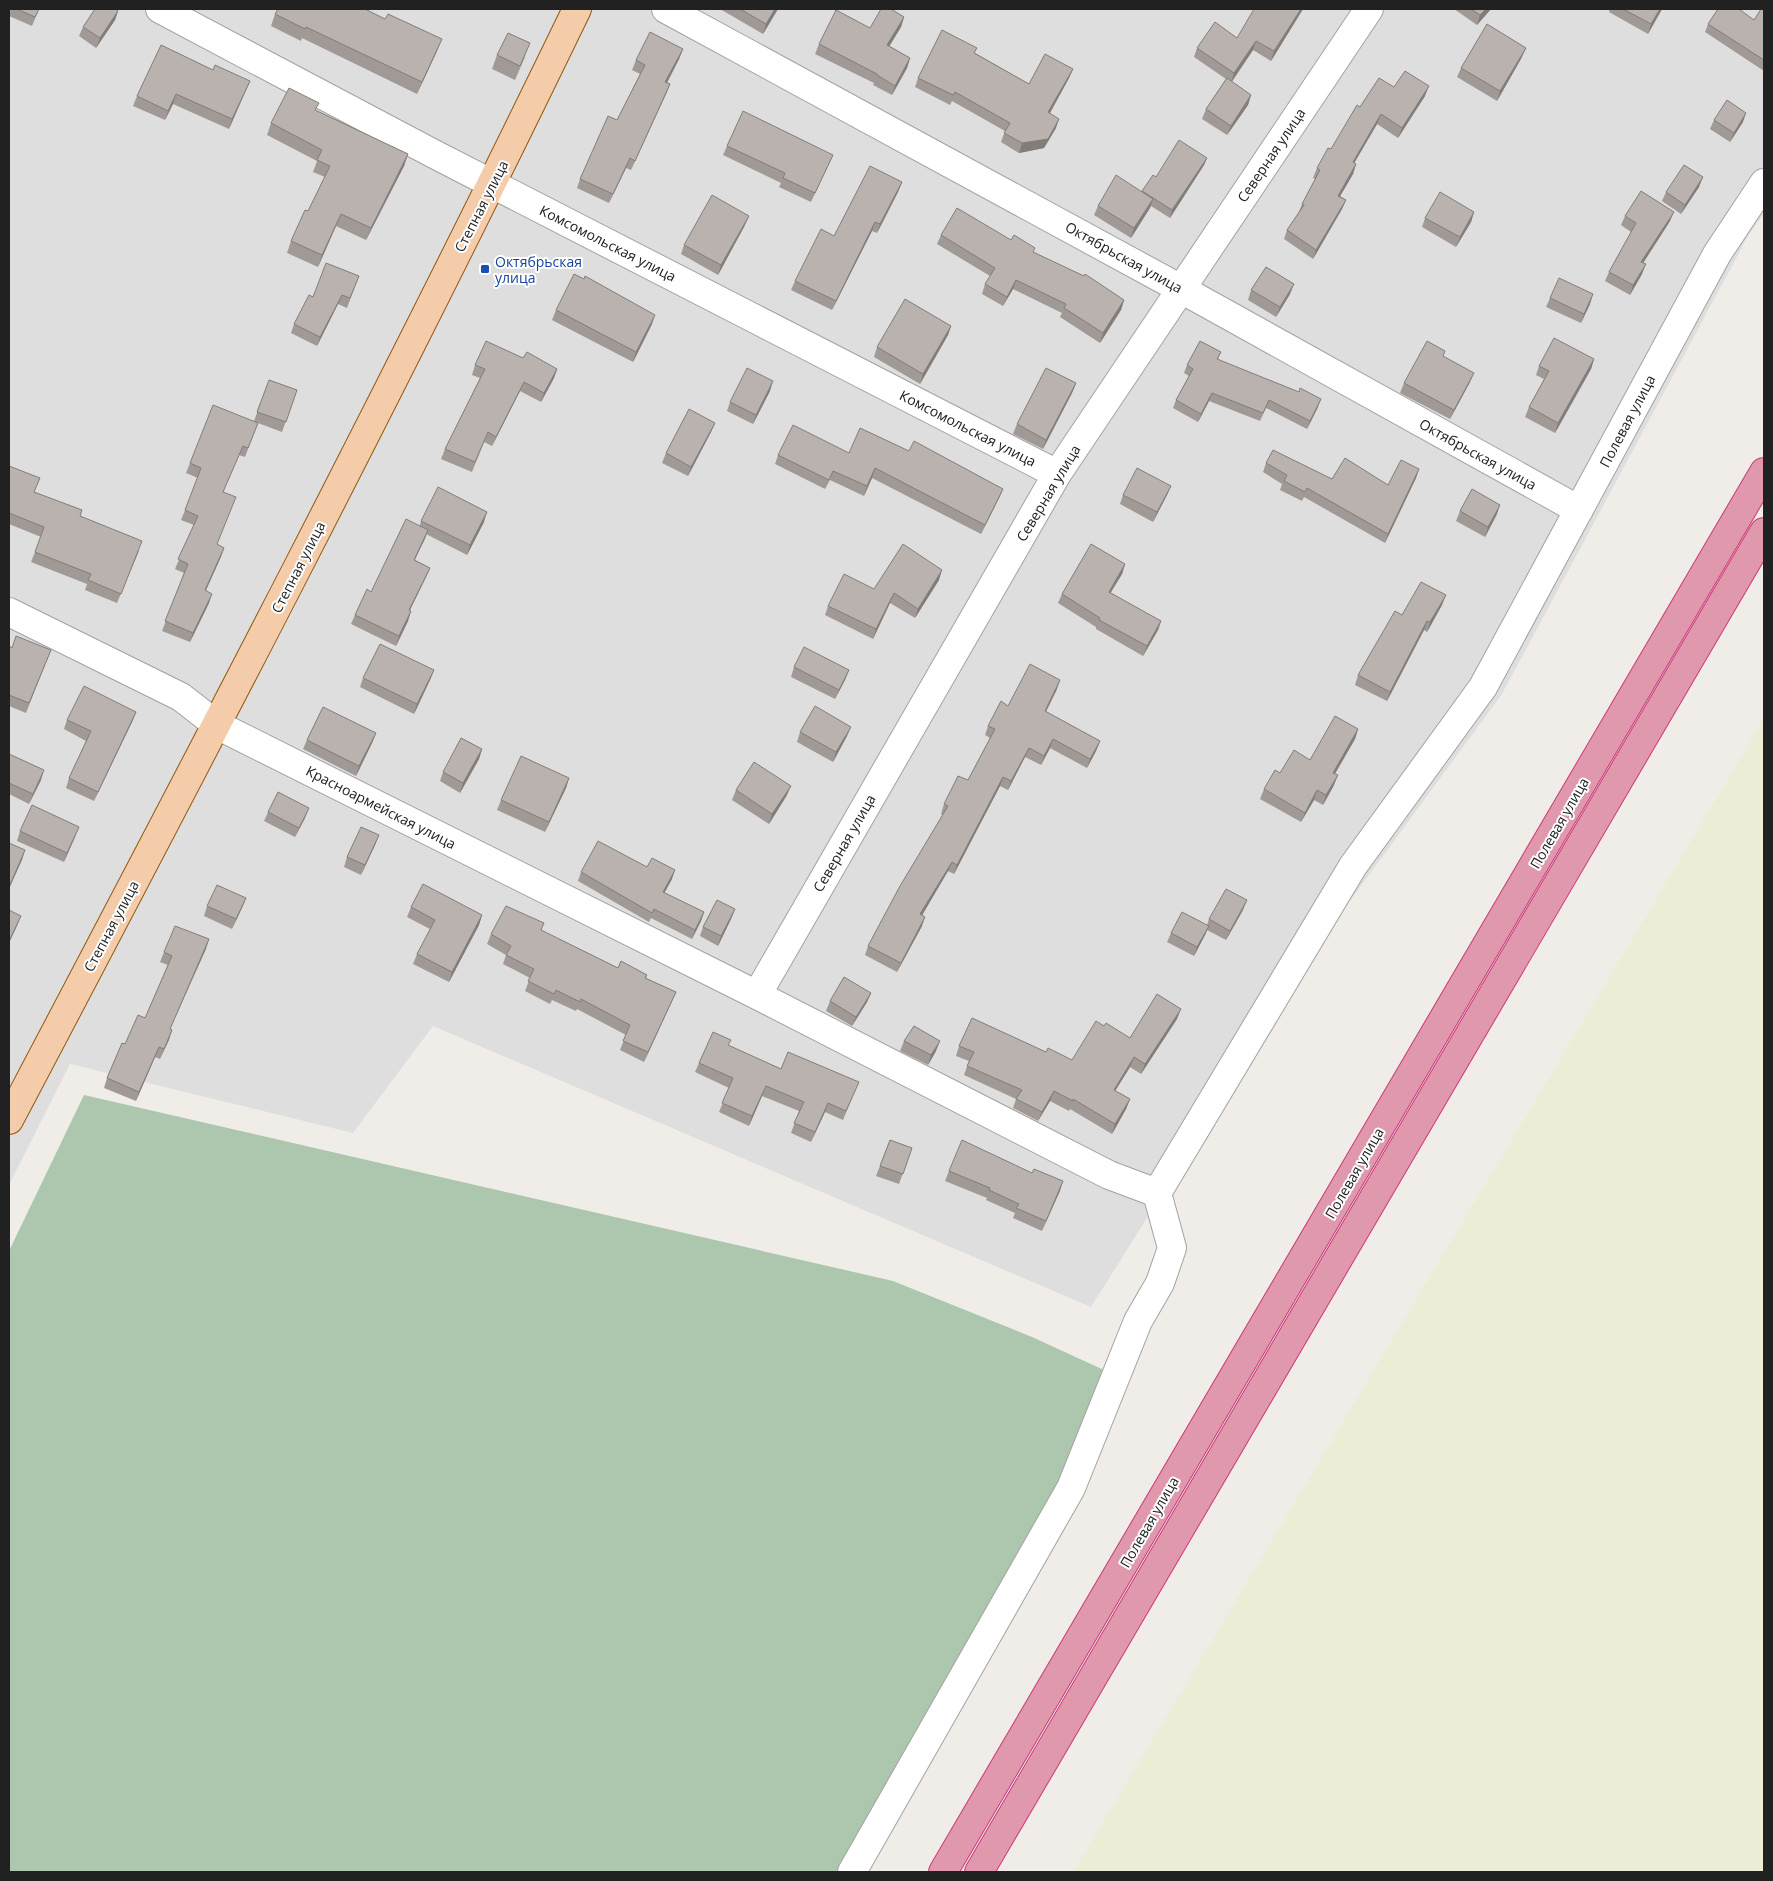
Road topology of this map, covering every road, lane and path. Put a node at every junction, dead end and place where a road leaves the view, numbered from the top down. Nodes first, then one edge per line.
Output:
1 (160, 9) edge
2 (577, 9) edge
3 (666, 9) edge
4 (1369, 9) edge
5 (493, 183) junction
6 (1764, 183) edge
7 (1181, 288) junction
8 (1764, 472) edge
9 (1057, 474) junction
10 (1578, 510) junction
11 (1764, 532) edge
12 (9, 612) edge
13 (217, 725) junction
14 (756, 995) junction
15 (9, 1120) edge
16 (1157, 1193) junction
17 (852, 1872) edge
18 (943, 1872) edge
19 (979, 1872) edge

1 - 5 street, Комсомольская улица
2 - 5 main road, Степная улица
3 - 7 street, Октябрьская улица
4 - 7 street, Северная улица
5 - 9 street, Комсомольская улица
5 - 13 main road, Степная улица
6 - 10 street, Полевая улица
7 - 9 street, Северная улица
7 - 10 street, Октябрьская улица
8 - 18 highway, Полевая улица
9 - 14 street, Северная улица
10 - 16 street, Полевая улица
11 - 19 highway
12 - 13 street, Красноармейская улица
13 - 14 street, Красноармейская улица
13 - 15 main road, Степная улица
14 - 16 street, Красноармейская улица
16 - 17 street

